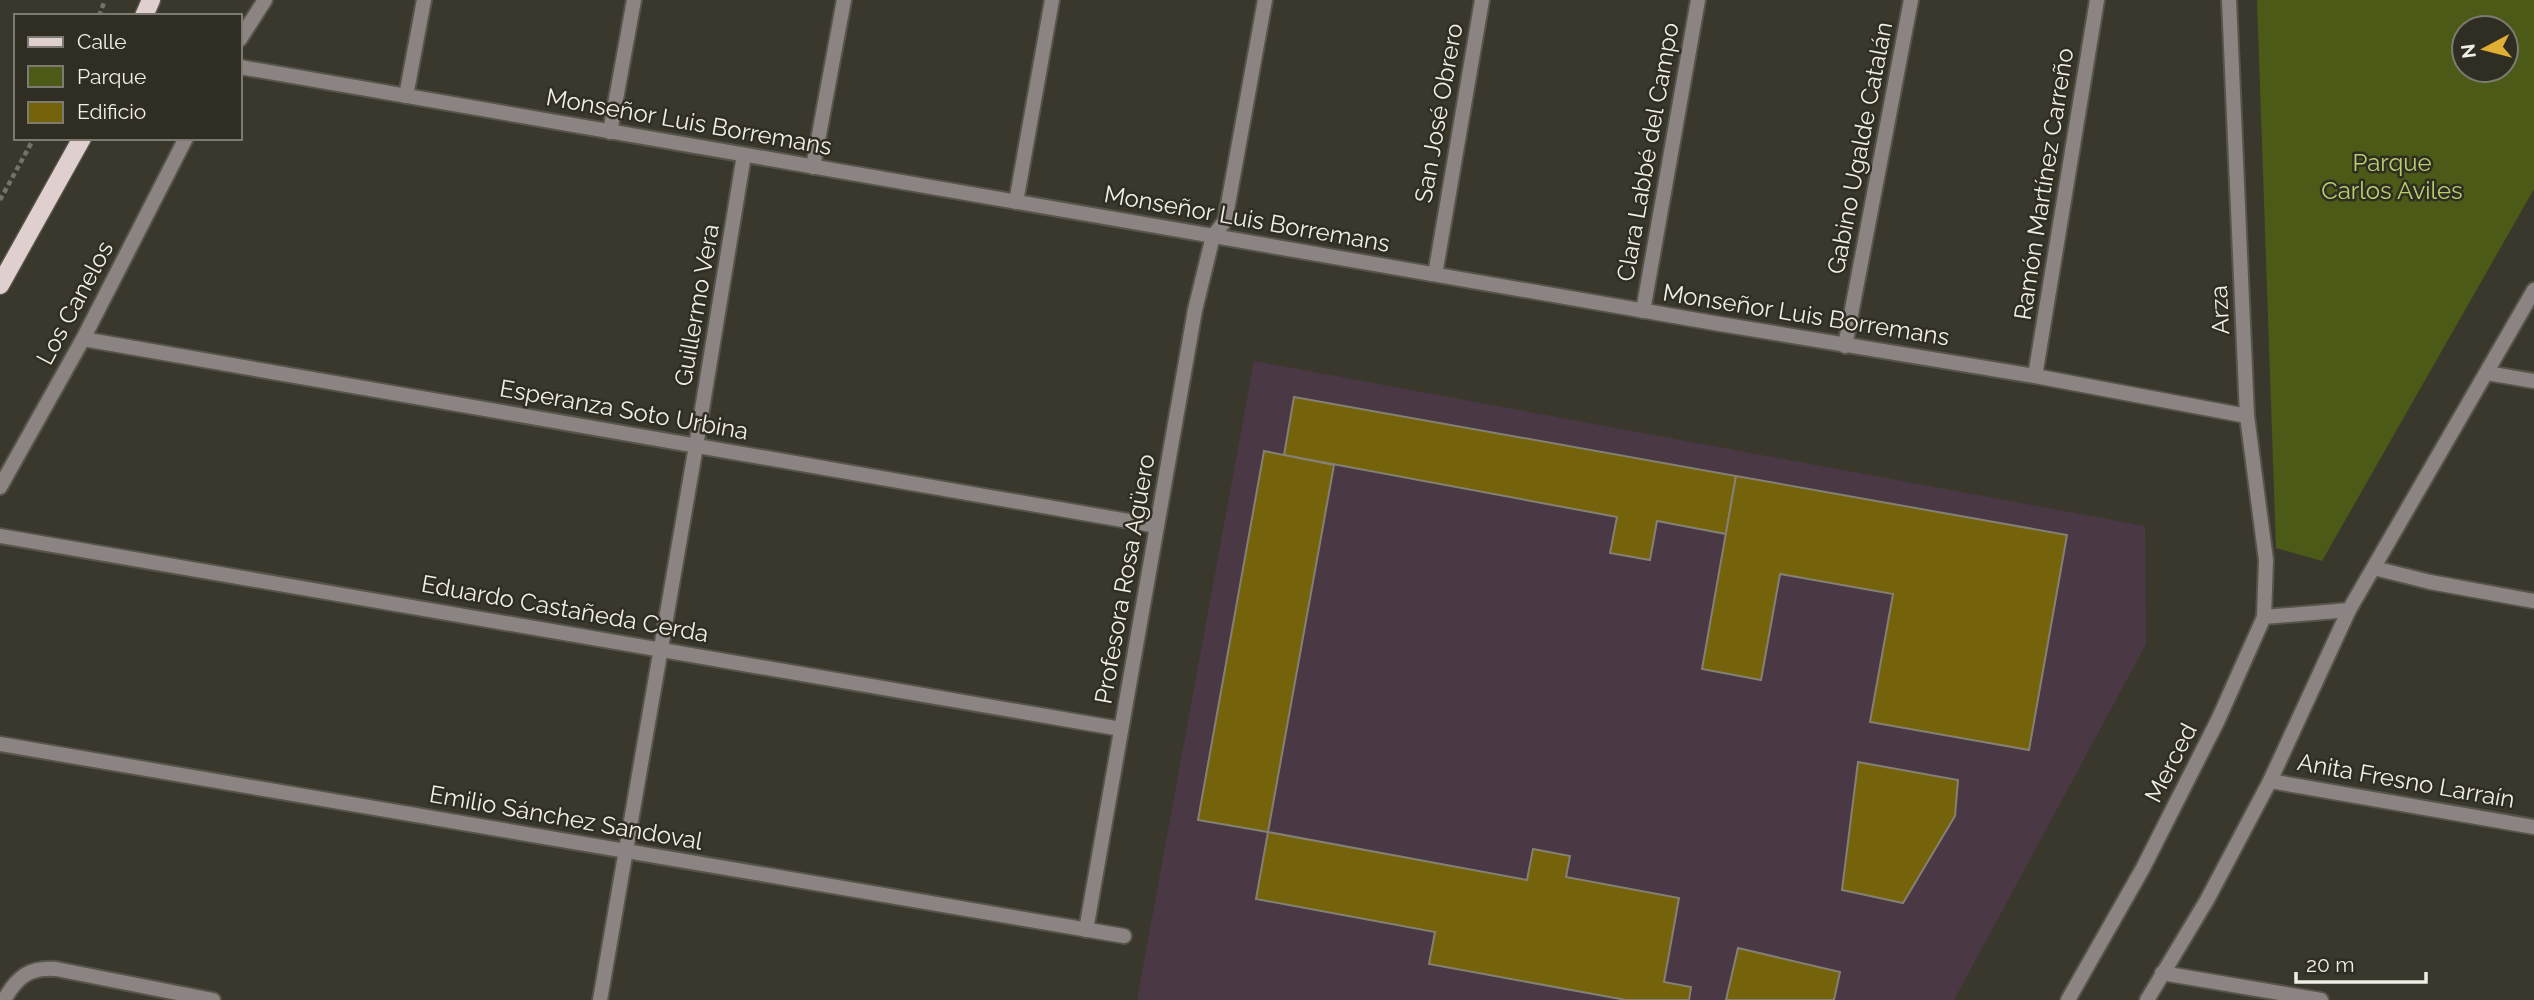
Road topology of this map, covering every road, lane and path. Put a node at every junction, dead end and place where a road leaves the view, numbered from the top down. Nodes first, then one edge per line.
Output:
1 (265, 0) edge
2 (424, 0) edge
3 (634, 0) edge
4 (844, 0) edge
5 (1052, 0) edge
6 (1265, 0) edge
7 (1482, 0) edge
8 (1698, 0) edge
9 (1911, 0) edge
10 (2097, 0) edge
11 (2229, 0) edge
12 (242, 37) edge
13 (242, 68) edge
14 (406, 96) junction
15 (610, 132) junction
16 (33, 140) edge
17 (81, 140) edge
18 (185, 140) edge
19 (744, 155) junction
20 (813, 167) junction
21 (0, 200) edge
22 (1016, 202) junction
23 (1213, 236) junction
24 (1432, 274) junction
25 (0, 285) edge
26 (2534, 290) edge
27 (1643, 311) junction
28 (83, 339) junction
29 (1845, 346) junction
30 (2487, 373) junction
31 (2035, 376) junction
32 (2534, 381) edge
33 (2247, 416) junction
34 (696, 446) junction
35 (0, 487) edge
36 (1157, 526) junction
37 (0, 536) edge
38 (2374, 568) junction
39 (2534, 601) edge
40 (2349, 610) junction
41 (2264, 617) junction
42 (662, 648) junction
43 (1121, 729) junction
44 (0, 744) edge
45 (2270, 781) junction
46 (2534, 827) edge
47 (627, 851) junction
48 (1086, 930) junction
49 (1124, 936) dead end
50 (2162, 973) junction
51 (5, 1000) edge
52 (213, 1000) edge
53 (600, 1000) edge
54 (2068, 1000) edge
55 (2147, 1000) edge
56 (2321, 1000) edge

1 - 12 street
2 - 14 street
3 - 15 street
4 - 20 street
5 - 22 street
6 - 23 street, Profesora Rosa Agüero
7 - 24 street, San José Obrero
8 - 27 street, Clara Labbé del Campo
9 - 29 street, Gabino Ugalde Catalán
10 - 31 street, Ramón Martínez Carreño
11 - 33 street, Arza
13 - 14 street, Monseñor Luis Borremans
14 - 15 street, Monseñor Luis Borremans
15 - 19 street, Monseñor Luis Borremans
16 - 21 path
17 - 25 main road
18 - 28 street, Los Canelos
19 - 20 street, Monseñor Luis Borremans
19 - 34 street, Guillermo Vera
20 - 22 street, Monseñor Luis Borremans
22 - 23 street, Monseñor Luis Borremans
23 - 24 street, Monseñor Luis Borremans
23 - 36 street, Profesora Rosa Agüero
24 - 27 street, Monseñor Luis Borremans
26 - 30 street
27 - 29 street, Monseñor Luis Borremans
28 - 34 street, Esperanza Soto Urbina
28 - 35 street, Los Canelos
29 - 31 street, Monseñor Luis Borremans
30 - 32 street
30 - 38 street
31 - 33 street, Monseñor Luis Borremans
33 - 41 street, Arza
34 - 36 street, Esperanza Soto Urbina
34 - 42 street, Guillermo Vera
36 - 43 street, Profesora Rosa Agüero
37 - 42 street, Eduardo Castañeda Cerda
38 - 39 street
38 - 40 street
40 - 41 street
40 - 45 street
41 - 54 street, Merced
42 - 43 street, Eduardo Castañeda Cerda
42 - 47 street, Guillermo Vera
43 - 48 street, Profesora Rosa Agüero
44 - 47 street, Emilio Sánchez Sandoval
45 - 46 street, Anita Fresno Larraín
45 - 50 street
47 - 48 street, Emilio Sánchez Sandoval
47 - 53 street, Guillermo Vera
48 - 49 street, Emilio Sánchez Sandoval
50 - 55 street
50 - 56 street
51 - 52 street

